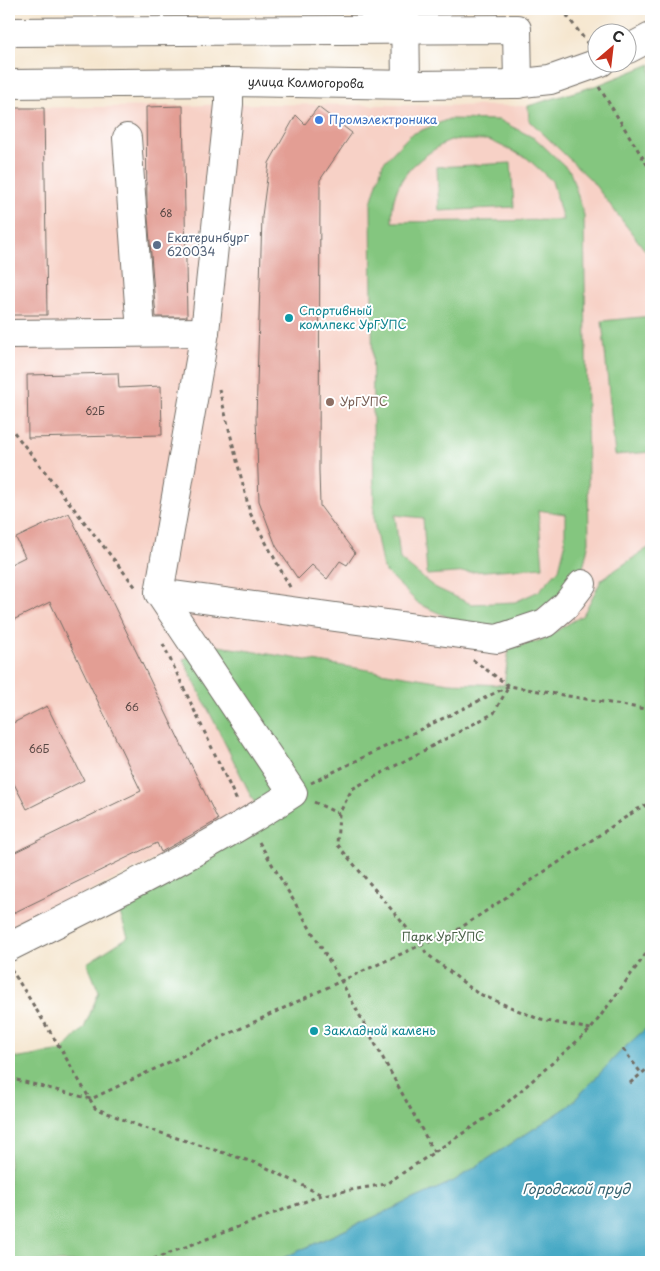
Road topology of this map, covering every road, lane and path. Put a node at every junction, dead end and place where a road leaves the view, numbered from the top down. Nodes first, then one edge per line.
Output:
1 (562, 9) edge
2 (293, 19) edge
3 (405, 19) edge
4 (9, 32) edge
5 (651, 37) edge
6 (638, 44) edge
7 (588, 52) edge
8 (588, 68) edge
9 (599, 72) edge
10 (229, 82) junction
11 (9, 84) edge
12 (518, 84) junction
13 (406, 85) junction
14 (127, 138) dead end
15 (651, 171) edge
16 (141, 332) junction
17 (205, 332) junction
18 (9, 334) edge
19 (217, 380) dead end
20 (9, 426) edge
21 (582, 584) dead end
22 (290, 588) dead end
23 (149, 592) junction
24 (160, 636) dead end
25 (509, 686) junction
26 (651, 710) edge
27 (293, 793) junction
28 (651, 803) edge
29 (339, 814) junction
30 (247, 823) junction
31 (422, 945) junction
32 (651, 946) edge
33 (9, 947) edge
34 (9, 965) edge
35 (341, 981) junction
36 (591, 1029) junction
37 (623, 1049) dead end
38 (651, 1066) edge
39 (641, 1073) junction
40 (9, 1078) edge
41 (630, 1083) dead end
42 (90, 1099) junction
43 (434, 1152) junction
44 (322, 1195) junction
45 (146, 1262) edge

1 - 7 path
2 - 3 street
2 - 4 street
3 - 12 street
3 - 13 street
5 - 6 street
8 - 12 street, улица Колмогорова
9 - 15 path
10 - 11 street, улица Колмогорова
10 - 13 street, улица Колмогорова
10 - 17 street
12 - 13 street, улица Колмогорова
14 - 16 street
16 - 17 street
16 - 18 street
17 - 23 street
19 - 22 path
20 - 23 path
21 - 23 street
23 - 27 street
24 - 30 path
25 - 26 path
25 - 27 path
25 - 29 path
27 - 29 path
27 - 30 street
28 - 31 path
29 - 31 path
30 - 33 street
30 - 35 path
31 - 35 path
31 - 36 path
32 - 36 path
34 - 42 path
35 - 42 path
35 - 43 path
36 - 43 path
37 - 39 path
38 - 39 path
39 - 41 path
40 - 42 path
42 - 44 path
43 - 44 path
44 - 45 path

